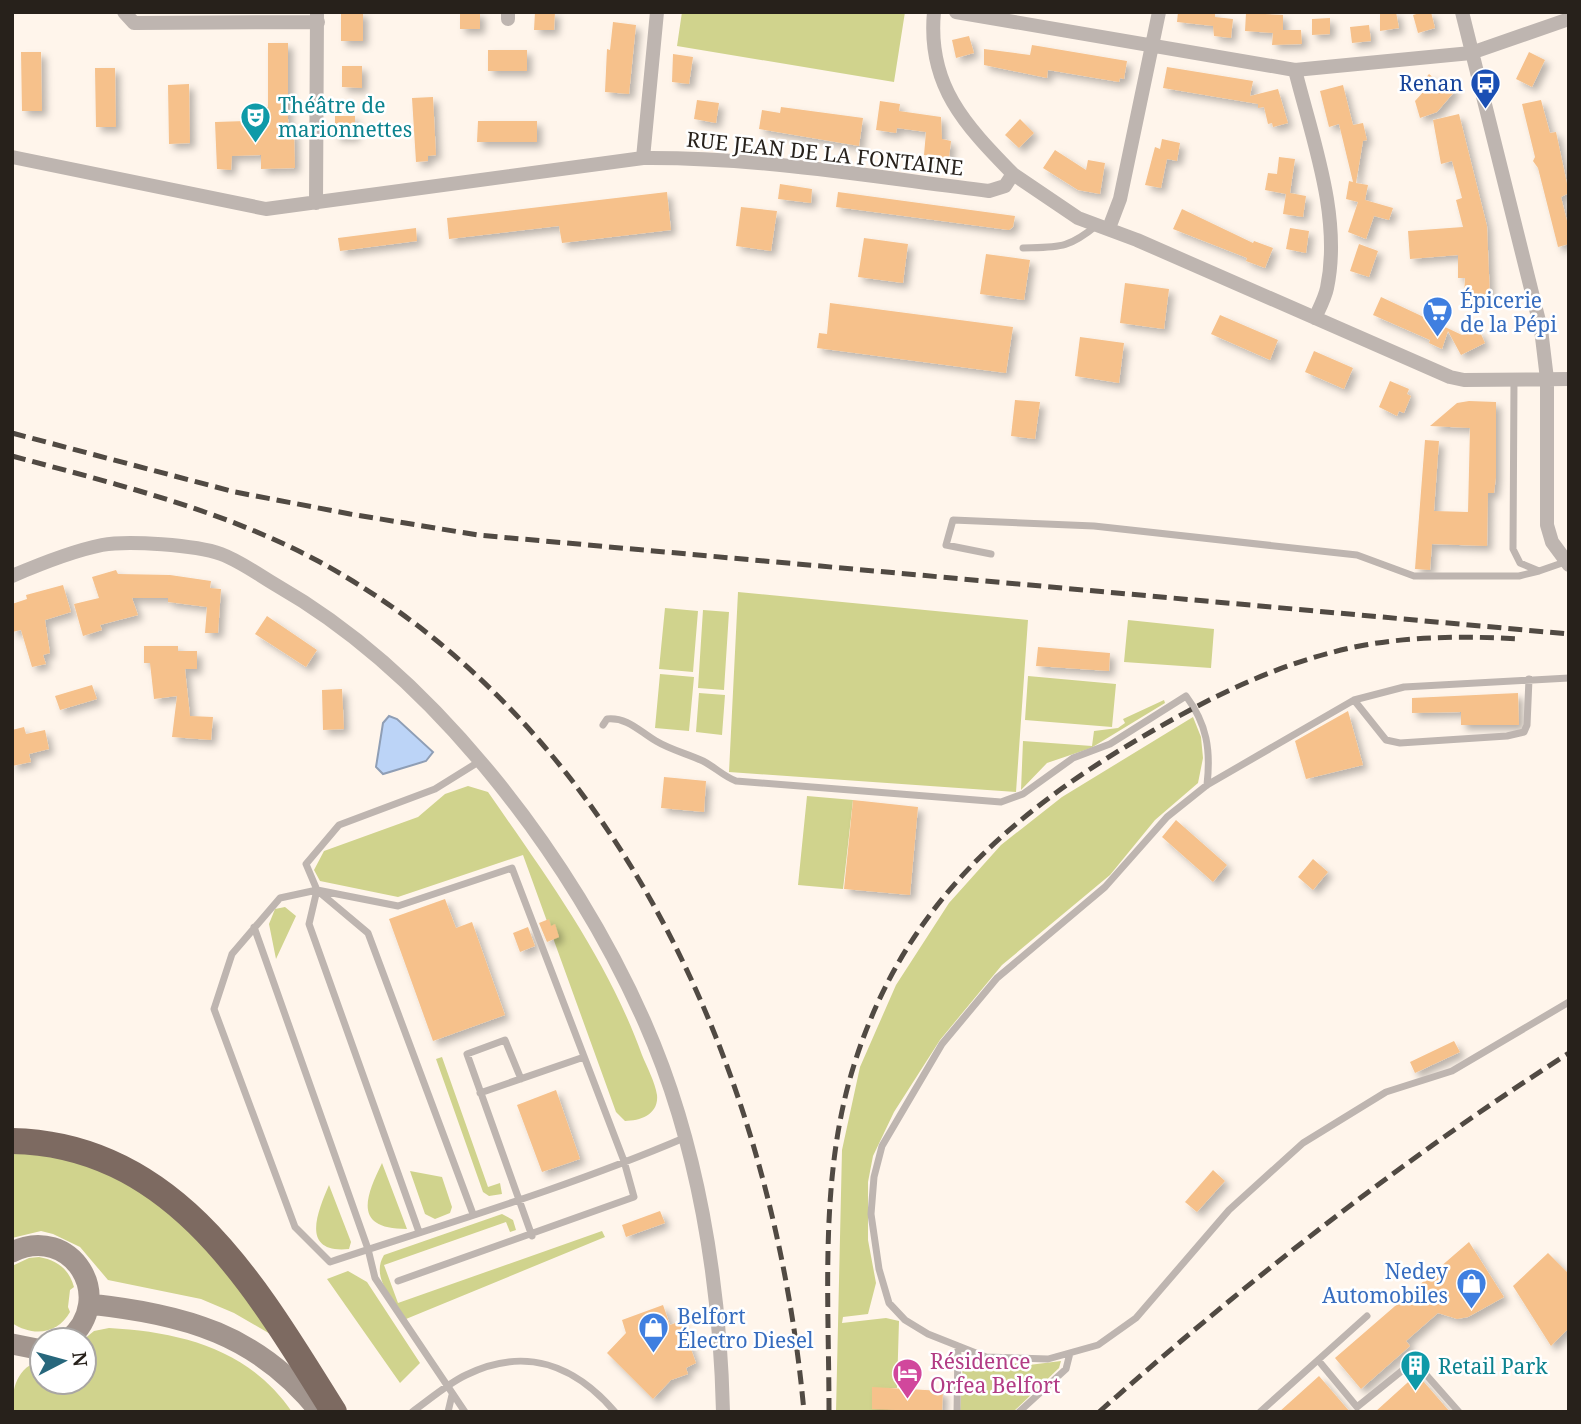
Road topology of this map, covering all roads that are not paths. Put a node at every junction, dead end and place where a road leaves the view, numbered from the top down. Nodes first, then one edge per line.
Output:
1 (124, 12) edge
2 (657, 12) edge
3 (934, 12) edge
4 (956, 12) edge
5 (1159, 12) edge
6 (1462, 12) edge
7 (317, 17) edge
8 (1569, 19) edge
9 (1152, 44) junction
10 (1471, 53) junction
11 (1295, 70) junction
12 (12, 157) edge
13 (643, 158) junction
14 (1013, 174) junction
15 (316, 203) junction
16 (1103, 227) junction
17 (1023, 248) dead end
18 (1315, 318) junction
19 (1547, 379) junction
20 (1569, 379) edge
21 (1514, 380) junction
22 (990, 554) dead end
23 (1568, 561) edge
24 (1539, 571) junction
25 (12, 576) edge
26 (1569, 678) edge
27 (1529, 679) junction
28 (1354, 700) junction
29 (603, 725) dead end
30 (481, 760) junction
31 (1207, 785) junction
32 (317, 890) junction
33 (254, 928) junction
34 (1569, 1002) edge
35 (584, 1057) junction
36 (521, 1079) junction
37 (480, 1093) junction
38 (684, 1138) junction
39 (12, 1141) edge
40 (624, 1161) junction
41 (518, 1199) junction
42 (473, 1214) junction
43 (419, 1233) junction
44 (532, 1236) junction
45 (368, 1250) junction
46 (12, 1252) edge
47 (398, 1281) dead end
48 (90, 1304) junction
49 (1367, 1317) dead end
50 (81, 1326) edge
51 (958, 1346) junction
52 (1070, 1353) junction
53 (1318, 1360) junction
54 (446, 1388) junction
55 (452, 1395) junction
56 (320, 1412) edge
57 (334, 1412) edge
58 (412, 1412) edge
59 (448, 1412) edge
60 (464, 1412) edge
61 (615, 1412) edge
62 (723, 1412) edge
63 (957, 1412) edge
64 (1019, 1412) edge
65 (1260, 1412) edge
66 (1459, 1412) edge

1 - 7 street
2 - 13 street
3 - 14 street
4 - 9 street
5 - 9 street
6 - 10 street
7 - 15 street
8 - 10 street
9 - 11 street
9 - 16 street
10 - 11 street
10 - 19 street
11 - 18 street
12 - 15 street, RUE JEAN DE LA FONTAINE
13 - 14 street, RUE JEAN DE LA FONTAINE
13 - 15 street, RUE JEAN DE LA FONTAINE
14 - 16 street
16 - 17 lane
16 - 18 street
18 - 21 street
19 - 20 street
19 - 21 street
19 - 23 street
21 - 24 lane
22 - 24 lane
23 - 24 lane
25 - 30 street
26 - 27 lane
27 - 28 lane
27 - 28 lane
28 - 31 lane
29 - 31 lane
30 - 32 lane
30 - 38 street
31 - 51 lane
32 - 33 lane
32 - 35 lane
32 - 42 lane
32 - 43 lane
33 - 45 lane
33 - 45 lane
34 - 52 lane
35 - 36 lane
35 - 40 lane
36 - 37 lane
36 - 37 lane
37 - 41 lane
38 - 40 lane
38 - 62 street
39 - 57 highway
40 - 41 lane
40 - 44 lane
41 - 42 lane
41 - 44 lane
42 - 43 lane
43 - 45 lane
44 - 47 lane
45 - 54 lane
46 - 48 main road
48 - 50 main road
48 - 56 main road
49 - 53 lane
51 - 52 lane
51 - 63 lane
52 - 64 lane
53 - 65 lane
53 - 66 lane
54 - 55 lane
54 - 58 lane
54 - 61 lane
55 - 59 lane
55 - 60 lane

